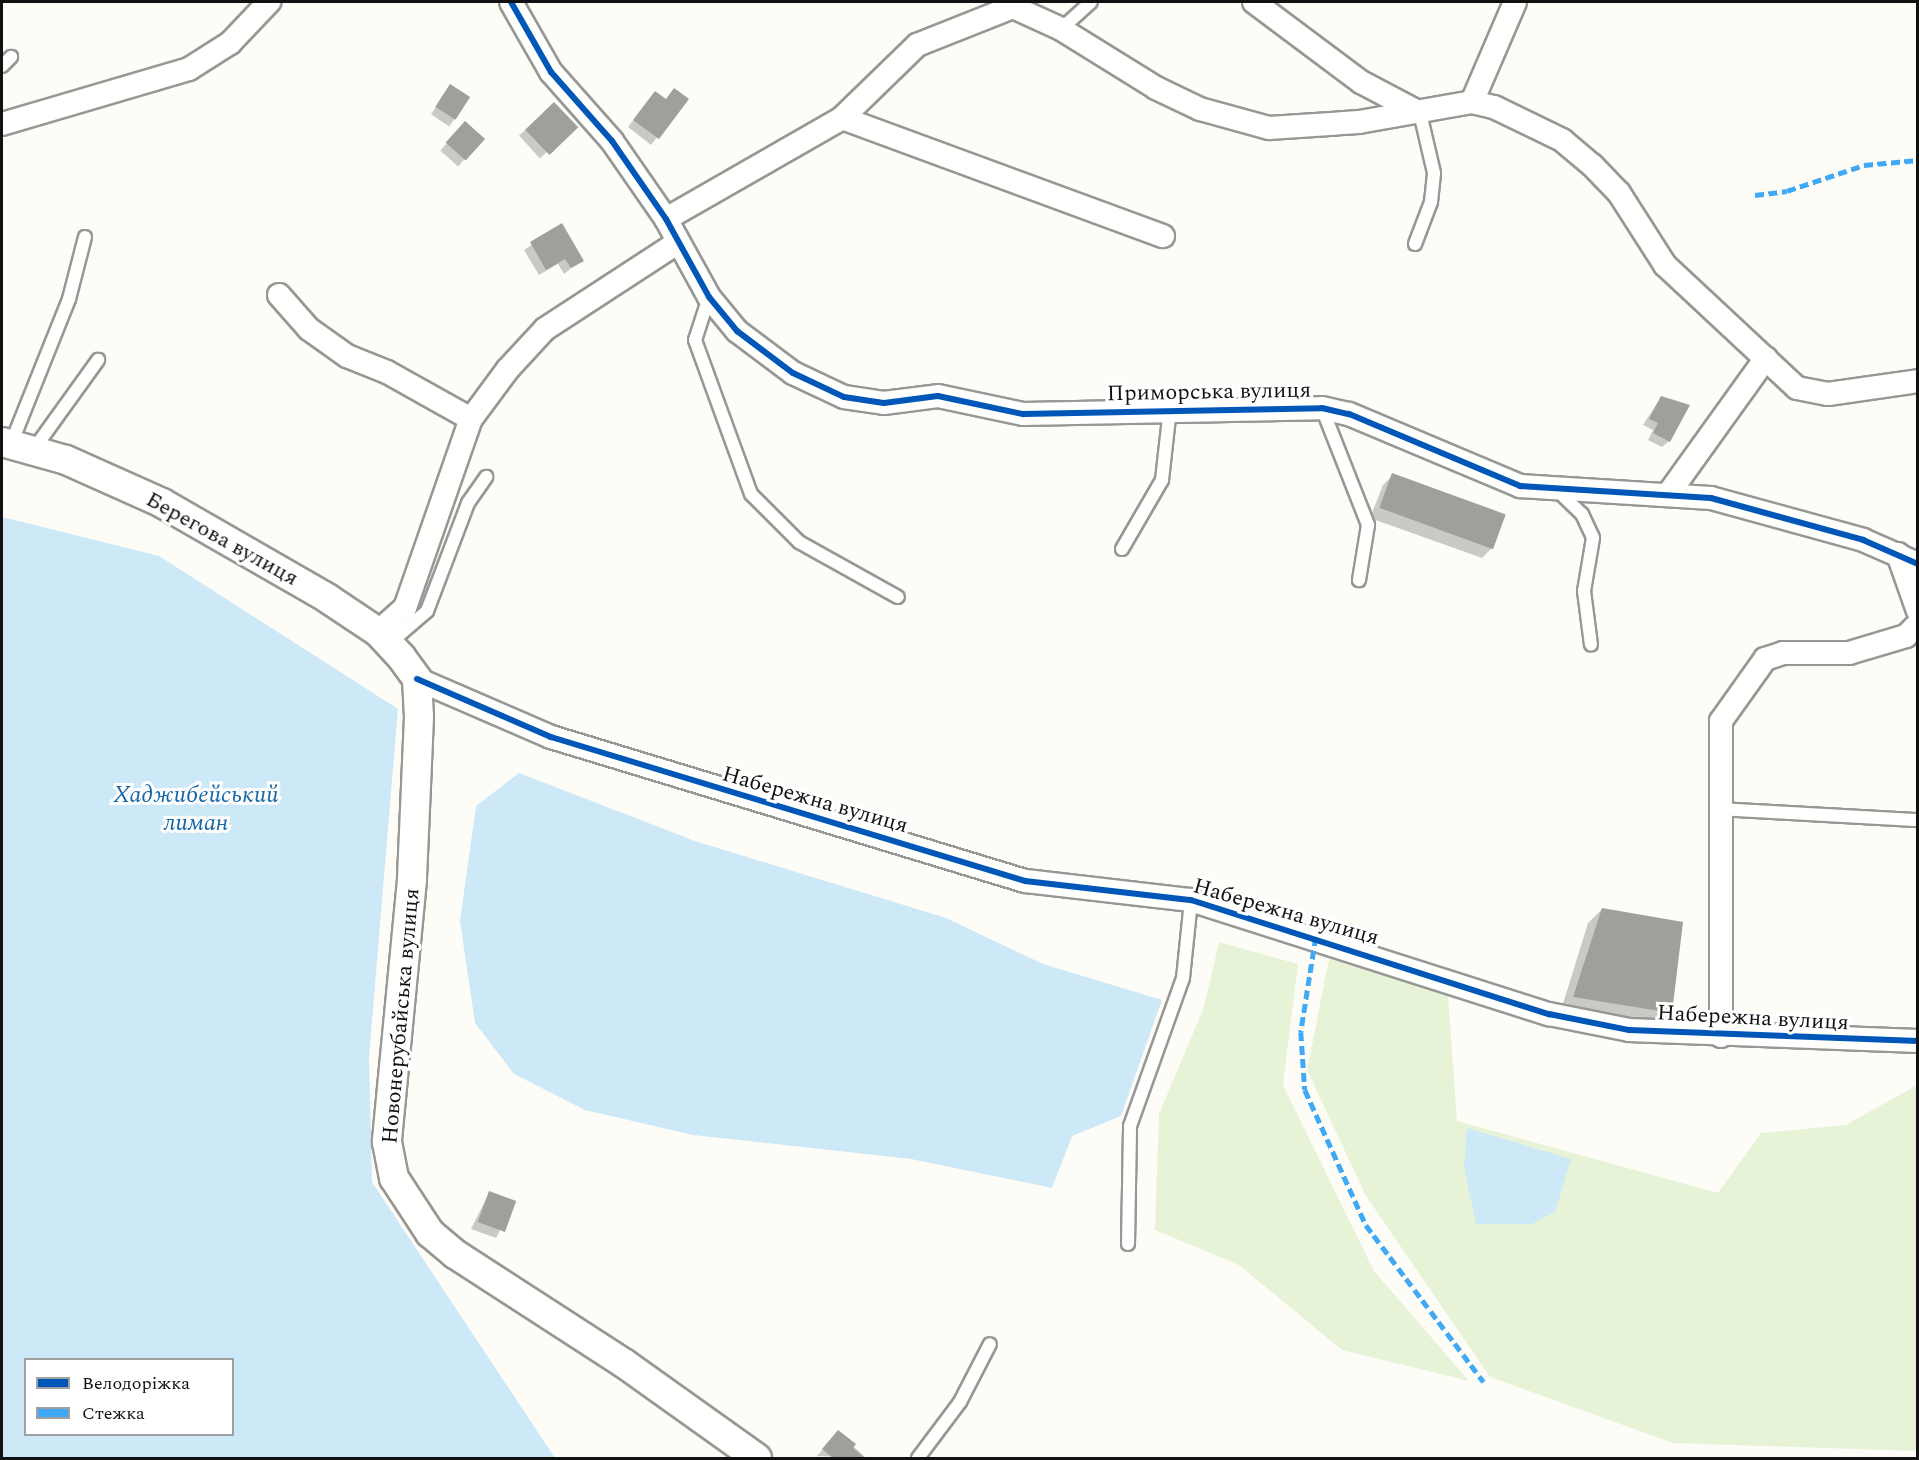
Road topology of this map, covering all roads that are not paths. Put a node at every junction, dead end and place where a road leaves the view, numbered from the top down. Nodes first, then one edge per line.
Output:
1 (269, 2) edge
2 (511, 2) edge
3 (1091, 2) edge
4 (1254, 2) edge
5 (1010, 4) edge
6 (1508, 5) edge
7 (1061, 29) junction
8 (1472, 102) junction
9 (1420, 113) junction
10 (842, 118) junction
11 (2, 124) edge
12 (666, 219) junction
13 (1163, 236) dead end
14 (85, 237) dead end
15 (677, 243) junction
16 (1416, 244) dead end
17 (279, 295) dead end
18 (709, 297) junction
19 (1766, 358) junction
20 (98, 360) dead end
21 (1917, 381) edge
22 (1322, 408) junction
23 (1170, 409) junction
24 (471, 419) junction
25 (15, 445) edge
26 (486, 477) dead end
27 (1559, 492) junction
28 (1669, 493) junction
29 (1122, 549) dead end
30 (1908, 559) edge
31 (1359, 580) dead end
32 (898, 597) dead end
33 (1917, 611) edge
34 (1917, 624) edge
35 (384, 637) junction
36 (1591, 645) dead end
37 (417, 679) junction
38 (1720, 809) junction
39 (1917, 820) edge
40 (1191, 900) junction
41 (1721, 1036) junction
42 (1917, 1041) edge
43 (1128, 1244) dead end
44 (990, 1344) dead end
45 (757, 1458) edge
46 (918, 1458) edge

1 - 11 street
2 - 12 street, Приморська вулиця
3 - 7 lane
4 - 9 street
5 - 7 street
5 - 10 street
6 - 8 street
7 - 9 street
8 - 9 street
8 - 19 street
9 - 16 lane
10 - 12 street
10 - 13 street
12 - 15 street, Приморська вулиця
14 - 25 lane
15 - 18 street, Приморська вулиця
15 - 24 street
17 - 24 street
18 - 23 street, Приморська вулиця
18 - 32 lane
19 - 21 street
19 - 28 street
20 - 25 lane
22 - 23 street, Приморська вулиця
22 - 27 street, Приморська вулиця
22 - 31 lane
23 - 29 lane
24 - 35 street
25 - 35 street, Берегова вулиця
26 - 35 lane
27 - 28 street, Приморська вулиця
27 - 36 lane
28 - 30 street, Приморська вулиця
30 - 33 street
34 - 38 street
35 - 37 street, Берегова вулиця
37 - 40 street, Набережна вулиця
37 - 45 street, Новонерубайська вулиця
38 - 39 lane
38 - 41 street
40 - 41 street, Набережна вулиця
40 - 43 lane
41 - 42 street, Набережна вулиця
44 - 46 lane

